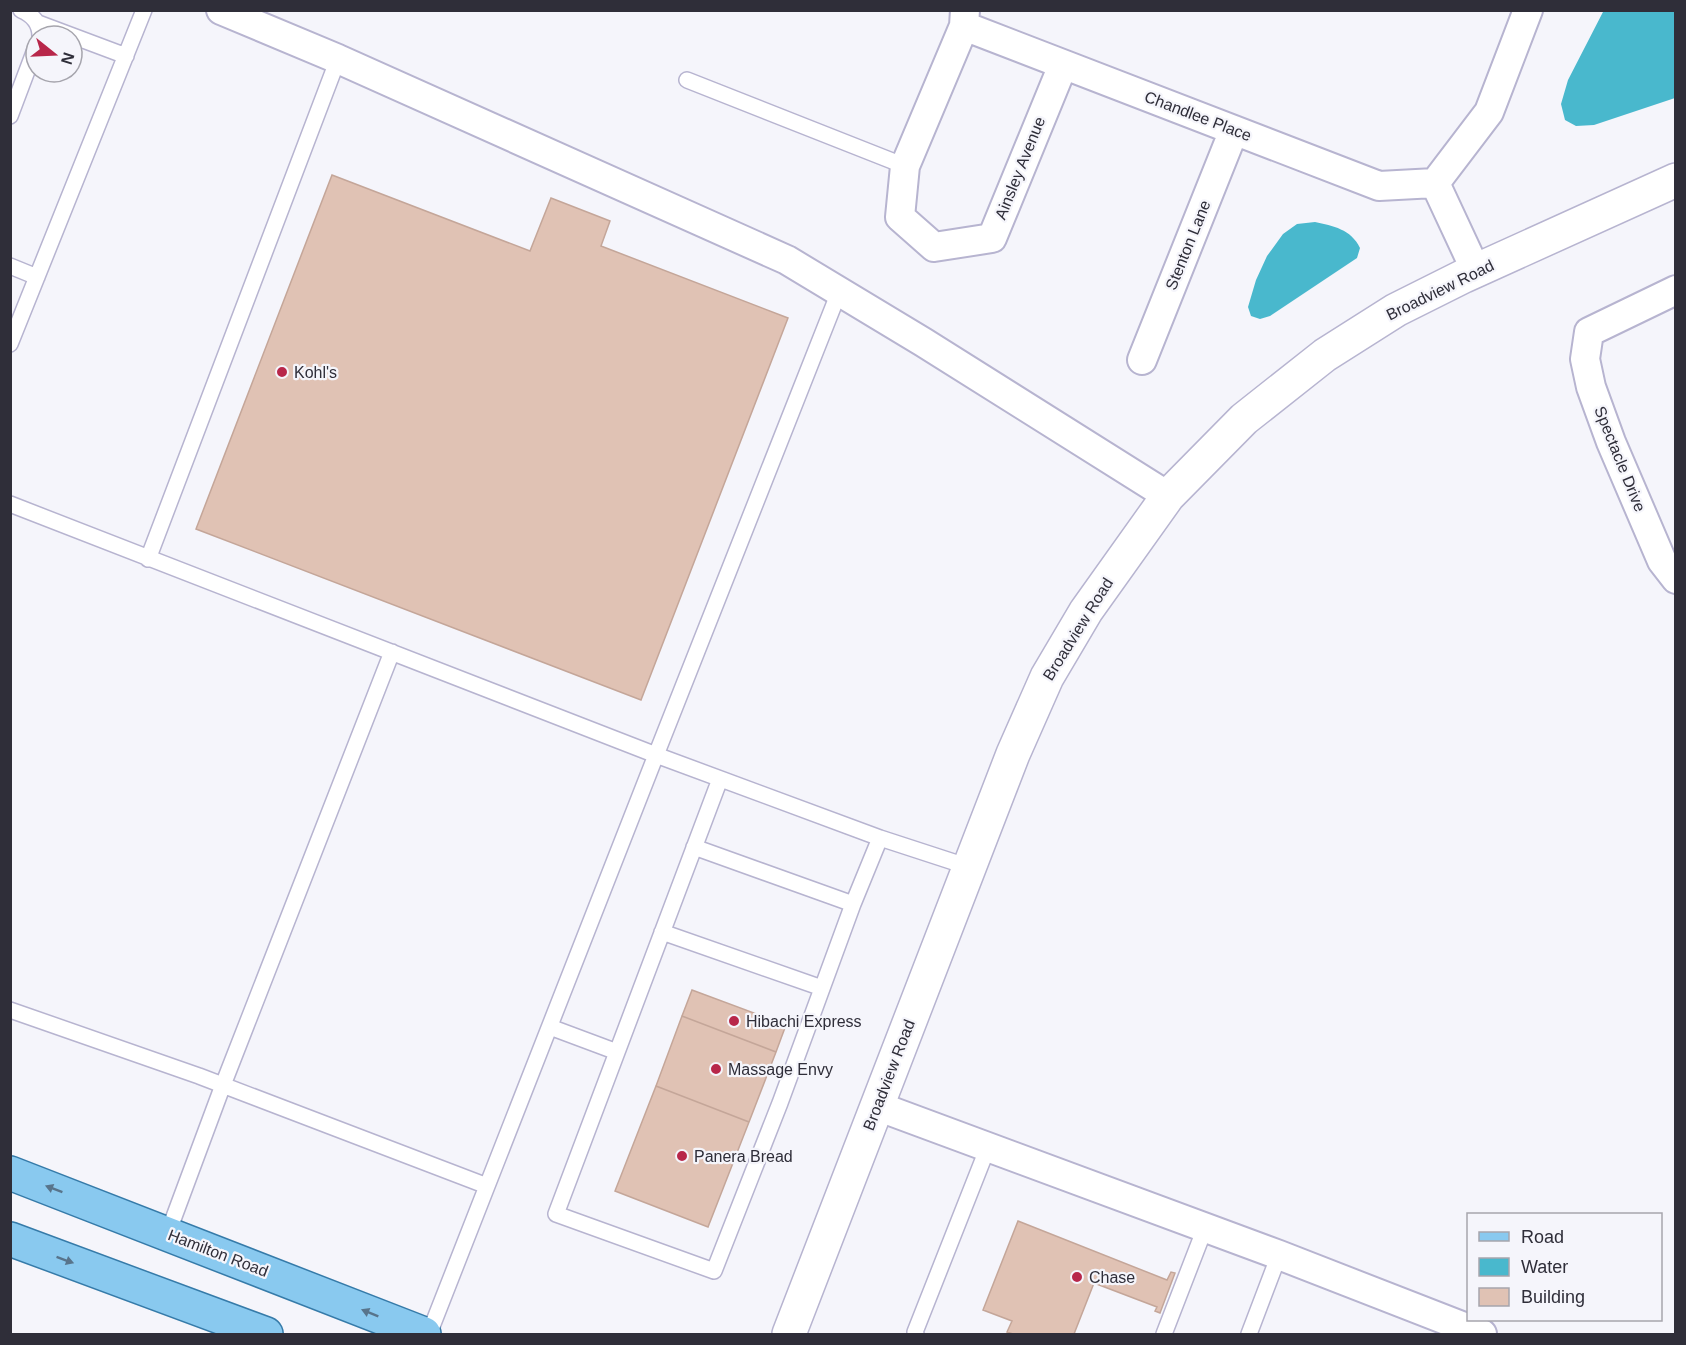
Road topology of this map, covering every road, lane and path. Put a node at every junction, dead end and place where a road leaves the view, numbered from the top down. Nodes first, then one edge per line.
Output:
1 (21, 10) edge
2 (144, 10) edge
3 (221, 10) edge
4 (1528, 10) edge
5 (964, 18) edge
6 (35, 24) edge
7 (84, 43) edge
8 (126, 56) junction
9 (338, 59) junction
10 (1063, 65) junction
11 (24, 79) edge
12 (687, 80) dead end
13 (10, 116) edge
14 (1234, 130) junction
15 (905, 166) junction
16 (1676, 180) edge
17 (1435, 183) junction
18 (10, 267) edge
19 (1476, 271) junction
20 (37, 277) junction
21 (1676, 290) edge
22 (839, 292) junction
23 (10, 344) edge
24 (1142, 360) dead end
25 (1168, 496) junction
26 (10, 504) edge
27 (148, 559) junction
28 (1676, 579) edge
29 (392, 652) junction
30 (656, 755) junction
31 (720, 779) junction
32 (880, 838) junction
33 (694, 847) junction
34 (969, 867) junction
35 (853, 904) junction
36 (662, 932) junction
37 (822, 988) junction
38 (10, 1010) edge
39 (550, 1027) junction
40 (617, 1052) junction
41 (223, 1085) junction
42 (878, 1106) junction
43 (988, 1147) junction
44 (10, 1173) edge
45 (487, 1186) junction
46 (1205, 1228) junction
47 (168, 1233) junction
48 (10, 1239) edge
49 (1279, 1255) junction
50 (266, 1335) edge
51 (424, 1335) edge
52 (429, 1335) edge
53 (789, 1335) edge
54 (916, 1335) edge
55 (1164, 1335) edge
56 (1249, 1335) edge
57 (1482, 1335) edge

1 - 6 lane
2 - 8 lane
3 - 9 street
4 - 17 street
5 - 10 street, Chandlee Place
5 - 15 street, Ainsley Avenue
7 - 8 lane
8 - 20 lane
9 - 22 street
9 - 27 lane
10 - 14 street, Chandlee Place
10 - 15 street, Ainsley Avenue
11 - 13 lane
12 - 15 lane
14 - 17 street, Chandlee Place
14 - 24 street, Stenton Lane
16 - 19 street, Broadview Road
17 - 19 street
18 - 20 lane
19 - 25 street, Broadview Road
20 - 23 lane
21 - 28 street, Spectacle Drive
22 - 25 street
22 - 30 lane
25 - 34 street, Broadview Road
26 - 27 lane
27 - 29 lane
29 - 30 lane
29 - 41 lane
30 - 31 lane
30 - 39 lane
31 - 32 lane
31 - 33 lane
32 - 34 lane
32 - 35 lane
33 - 35 lane
33 - 36 lane
34 - 42 street, Broadview Road
35 - 37 lane
36 - 37 lane
36 - 40 lane
37 - 40 lane
38 - 41 lane
39 - 40 lane
39 - 45 lane
41 - 45 lane
41 - 47 lane
42 - 43 street
42 - 53 street, Broadview Road
43 - 46 street
43 - 54 lane
47 -> 44 main road, Hamilton Road
45 - 52 lane
46 - 49 street
46 - 55 lane
51 -> 47 main road, Hamilton Road
48 -> 50 main road
49 - 56 lane
49 - 57 street

